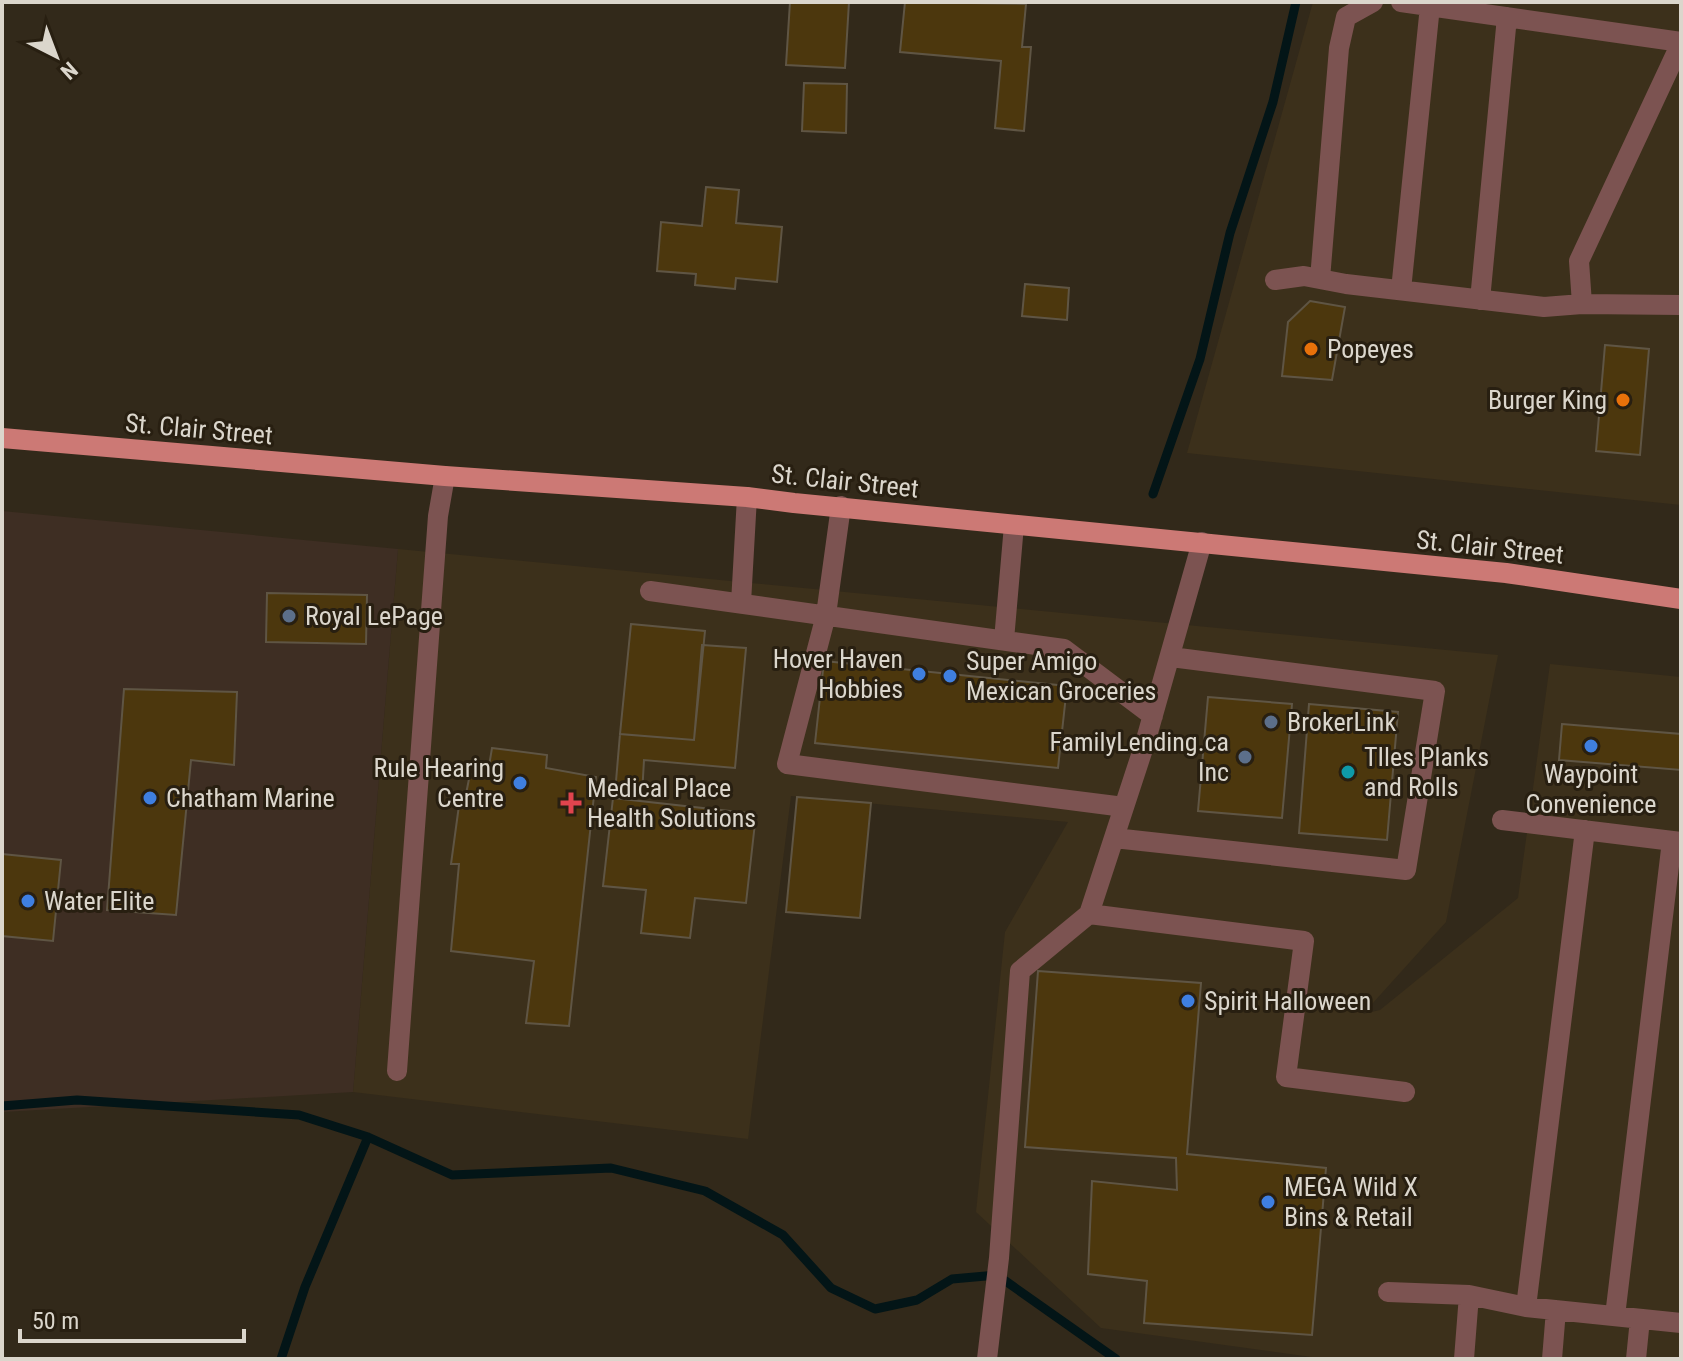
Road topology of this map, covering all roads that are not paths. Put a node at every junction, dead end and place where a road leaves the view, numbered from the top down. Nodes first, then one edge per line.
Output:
1 (1373, 2) edge
2 (1401, 2) edge
3 (1430, 6) junction
4 (1507, 17) junction
5 (1681, 42) edge
6 (1320, 279) junction
7 (1275, 280) dead end
8 (1401, 290) junction
9 (1480, 300) junction
10 (1582, 304) junction
11 (1681, 305) edge
12 (2, 438) edge
13 (445, 476) junction
14 (747, 497) junction
15 (841, 506) junction
16 (1014, 525) junction
17 (1202, 542) junction
18 (650, 591) dead end
19 (1681, 599) edge
20 (741, 603) junction
21 (826, 615) junction
22 (1004, 640) junction
23 (1171, 657) junction
24 (1153, 716) junction
25 (1124, 807) junction
26 (1502, 820) dead end
27 (1585, 830) junction
28 (1114, 838) junction
29 (1676, 841) edge
30 (1089, 914) junction
31 (397, 1071) dead end
32 (1405, 1092) dead end
33 (1388, 1292) dead end
34 (1469, 1295) junction
35 (1526, 1307) junction
36 (1556, 1310) junction
37 (1615, 1316) junction
38 (1640, 1319) junction
39 (1681, 1323) edge
40 (987, 1359) edge
41 (1464, 1359) edge
42 (1552, 1359) edge
43 (1636, 1359) edge

1 - 6 lane
2 - 3 lane
3 - 4 lane
3 - 8 lane
4 - 5 lane
4 - 9 lane
5 - 10 lane
6 - 7 lane
6 - 8 lane
8 - 9 lane
9 - 10 lane
10 - 11 lane
12 - 13 main road, St. Clair Street
13 - 14 main road, St. Clair Street
13 - 31 lane
14 - 15 main road, St. Clair Street
14 - 20 lane
15 - 16 main road, St. Clair Street
15 - 21 lane
16 - 17 main road, St. Clair Street
16 - 22 lane
17 - 19 main road, St. Clair Street
17 - 23 lane
18 - 20 lane
20 - 21 lane
21 - 22 lane
21 - 25 lane
22 - 24 lane
23 - 24 lane
23 - 28 lane
24 - 25 lane
25 - 28 lane
26 - 27 lane
27 - 29 lane
27 - 35 lane
28 - 30 lane
29 - 37 lane
30 - 32 lane
30 - 40 lane
33 - 34 lane
34 - 35 lane
34 - 41 lane
35 - 36 lane
36 - 37 lane
36 - 42 lane
37 - 38 lane
38 - 39 lane
38 - 43 lane

